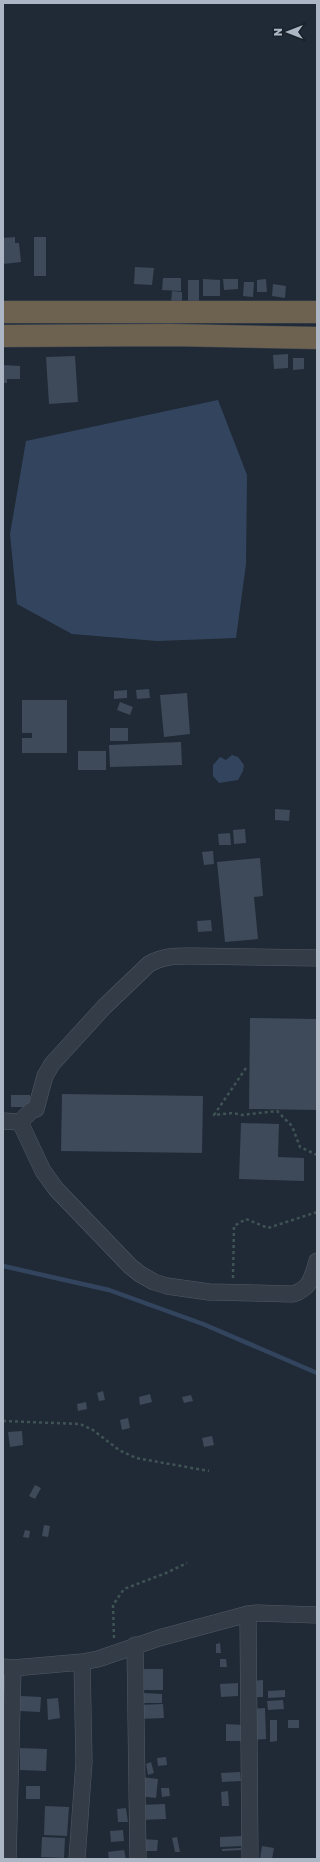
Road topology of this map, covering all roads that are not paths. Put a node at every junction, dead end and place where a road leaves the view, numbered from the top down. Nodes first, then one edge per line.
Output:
1 (3, 312) edge
2 (317, 312) edge
3 (3, 336) edge
4 (317, 338) edge
5 (317, 958) edge
6 (3, 1121) edge
7 (20, 1122) junction
8 (317, 1261) edge
9 (248, 1614) junction
10 (317, 1615) edge
11 (135, 1645) junction
12 (82, 1662) junction
13 (8, 1667) edge
14 (8, 1859) edge
15 (77, 1859) edge
16 (138, 1859) edge
17 (250, 1859) edge

1 - 2 highway
3 - 4 highway
5 - 7 street
6 - 7 street
7 - 8 street
9 - 10 street
9 - 11 street
9 - 17 street
11 - 12 street
11 - 16 street
12 - 13 street
12 - 15 street
13 - 14 street

